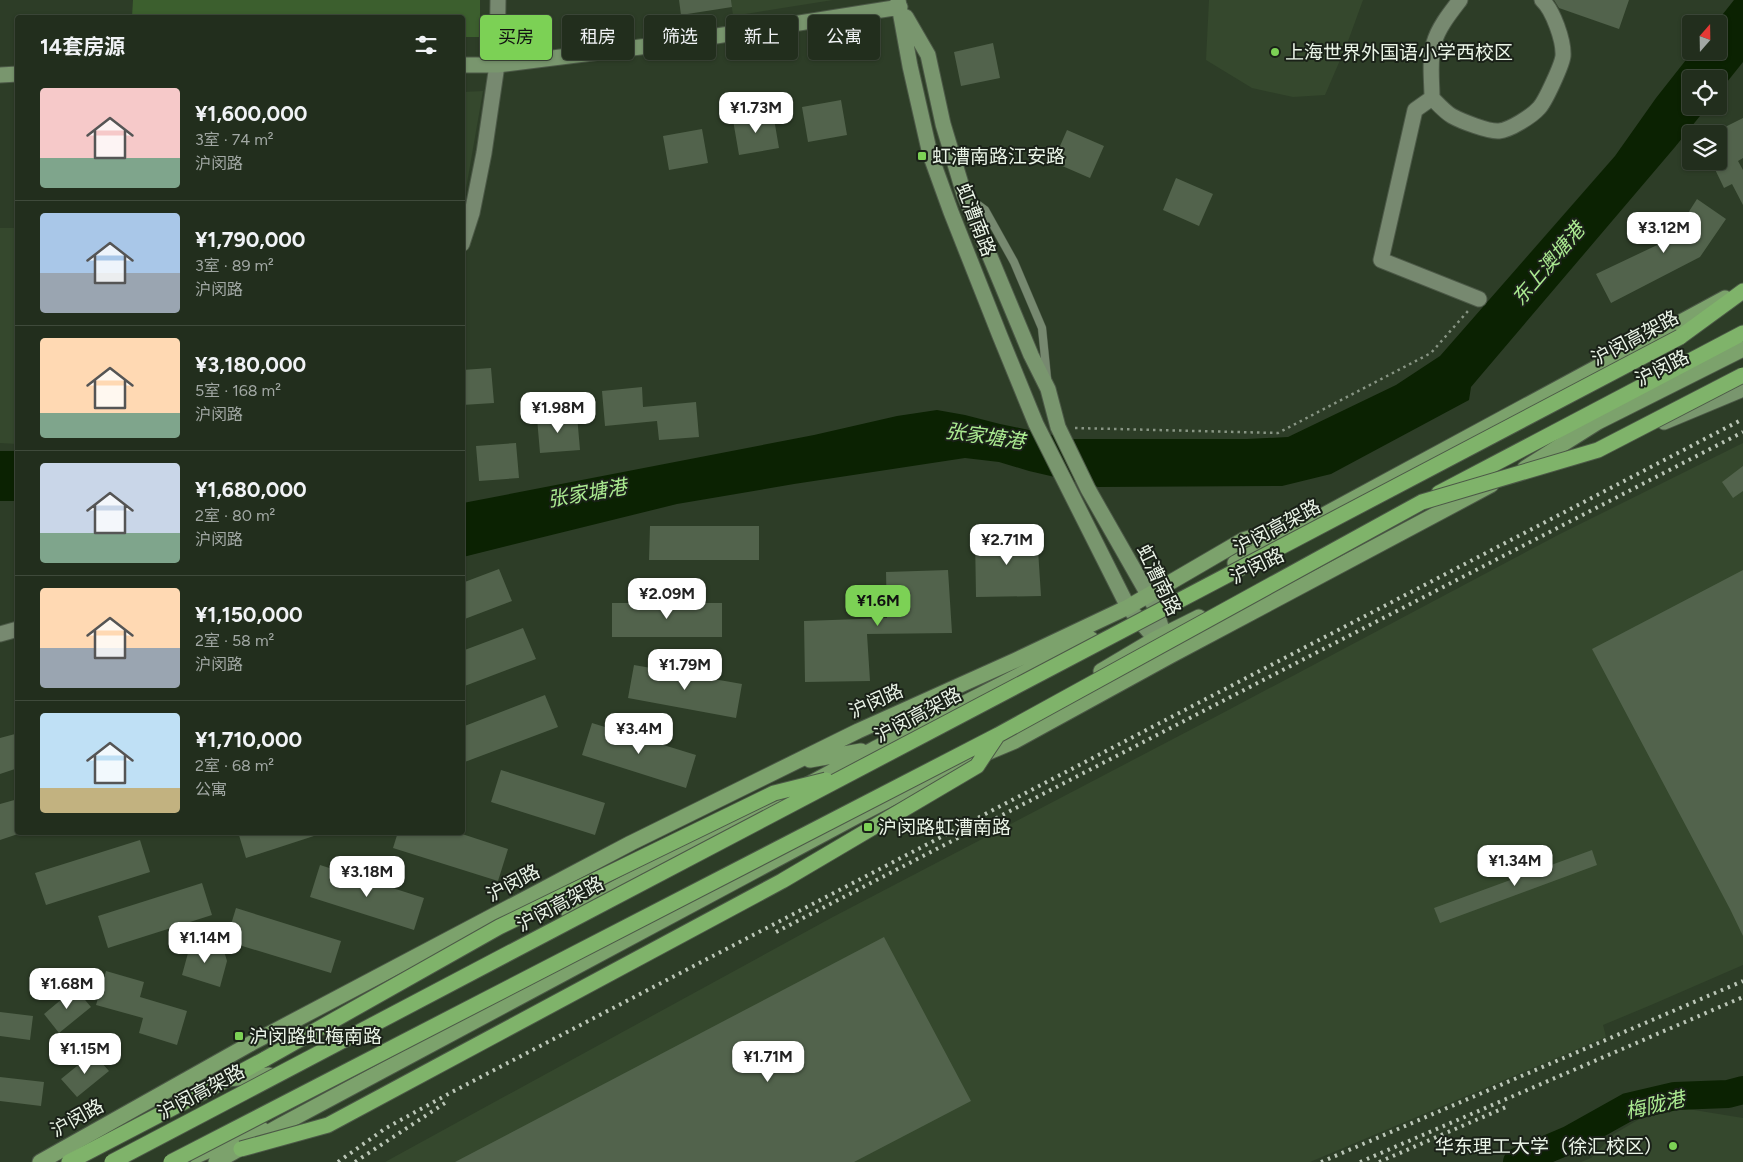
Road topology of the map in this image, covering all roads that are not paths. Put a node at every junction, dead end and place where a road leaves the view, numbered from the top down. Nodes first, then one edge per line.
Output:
1 (498, 0) edge
2 (1460, 0) edge
3 (1542, 0) edge
4 (899, 4) edge
5 (465, 65) edge
6 (497, 65) junction
7 (15, 74) edge
8 (0, 75) edge
9 (1432, 98) junction
10 (964, 194) junction
11 (465, 235) edge
12 (1743, 290) edge
13 (1479, 299) road end
14 (1743, 304) edge
15 (1743, 333) edge
16 (1680, 337) junction
17 (1743, 350) edge
18 (1743, 375) edge
19 (1048, 389) junction
20 (1743, 389) edge
21 (1598, 422) junction
22 (1598, 450) junction
23 (1422, 502) junction
24 (1152, 601) junction
25 (1131, 612) junction
26 (15, 630) edge
27 (0, 634) edge
28 (1159, 637) junction
29 (1170, 656) junction
30 (1016, 660) junction
31 (927, 722) junction
32 (998, 735) junction
33 (874, 749) junction
34 (794, 763) junction
35 (946, 770) junction
36 (850, 774) junction
37 (269, 1075) junction
38 (228, 1079) junction
39 (283, 1124) junction
40 (240, 1150) junction
41 (40, 1162) edge
42 (68, 1162) edge
43 (103, 1162) edge
44 (112, 1162) edge
45 (171, 1162) edge
46 (184, 1162) edge
47 (216, 1162) edge

1 - 6 street
2 - 9 street
3 - 9 street
4 - 6 main road
4 - 10 main road, 虹漕南路
4 - 25 main road, 虹漕南路
5 - 6 main road
6 - 11 street
7 - 8 main road
9 - 13 street
10 - 19 main road, 虹漕南路
10 - 19 lane
12 - 16 highway
12 - 24 main road, 沪闵路
14 - 16 highway, 沪闵高架路
15 - 23 highway, bridge
16 - 36 highway, 沪闵高架路, bridge
17 - 21 main road, 沪闵路
18 - 22 highway, bridge
19 - 24 main road, 虹漕南路
20 - 22 main road, bridge
21 - 28 main road, 沪闵路
21 - 29 main road, 沪闵路
22 - 23 highway, bridge
23 - 32 highway, bridge
24 - 25 main road, 沪闵路
24 - 28 main road, 虹漕南路
25 - 28 main road, 虹漕南路
25 - 30 main road, 沪闵路
25 - 31 main road, 沪闵路
26 - 27 street
28 - 29 main road, 虹漕南路
28 - 35 main road, 沪闵路
29 - 35 main road, 沪闵路
30 - 31 main road, 沪闵路
30 - 34 main road, 沪闵路
31 - 33 main road, 沪闵路
32 - 40 highway, bridge
32 - 45 highway, bridge
33 - 34 main road
33 - 37 main road, 沪闵路
34 - 41 main road, 沪闵路
35 - 39 main road, 沪闵路
36 - 38 highway, bridge
36 - 44 highway, 沪闵高架路, bridge
37 - 38 main road
37 - 43 main road, 沪闵路
38 - 42 highway
39 - 40 main road, 沪闵路
39 - 46 main road
40 - 47 main road, 沪闵路

